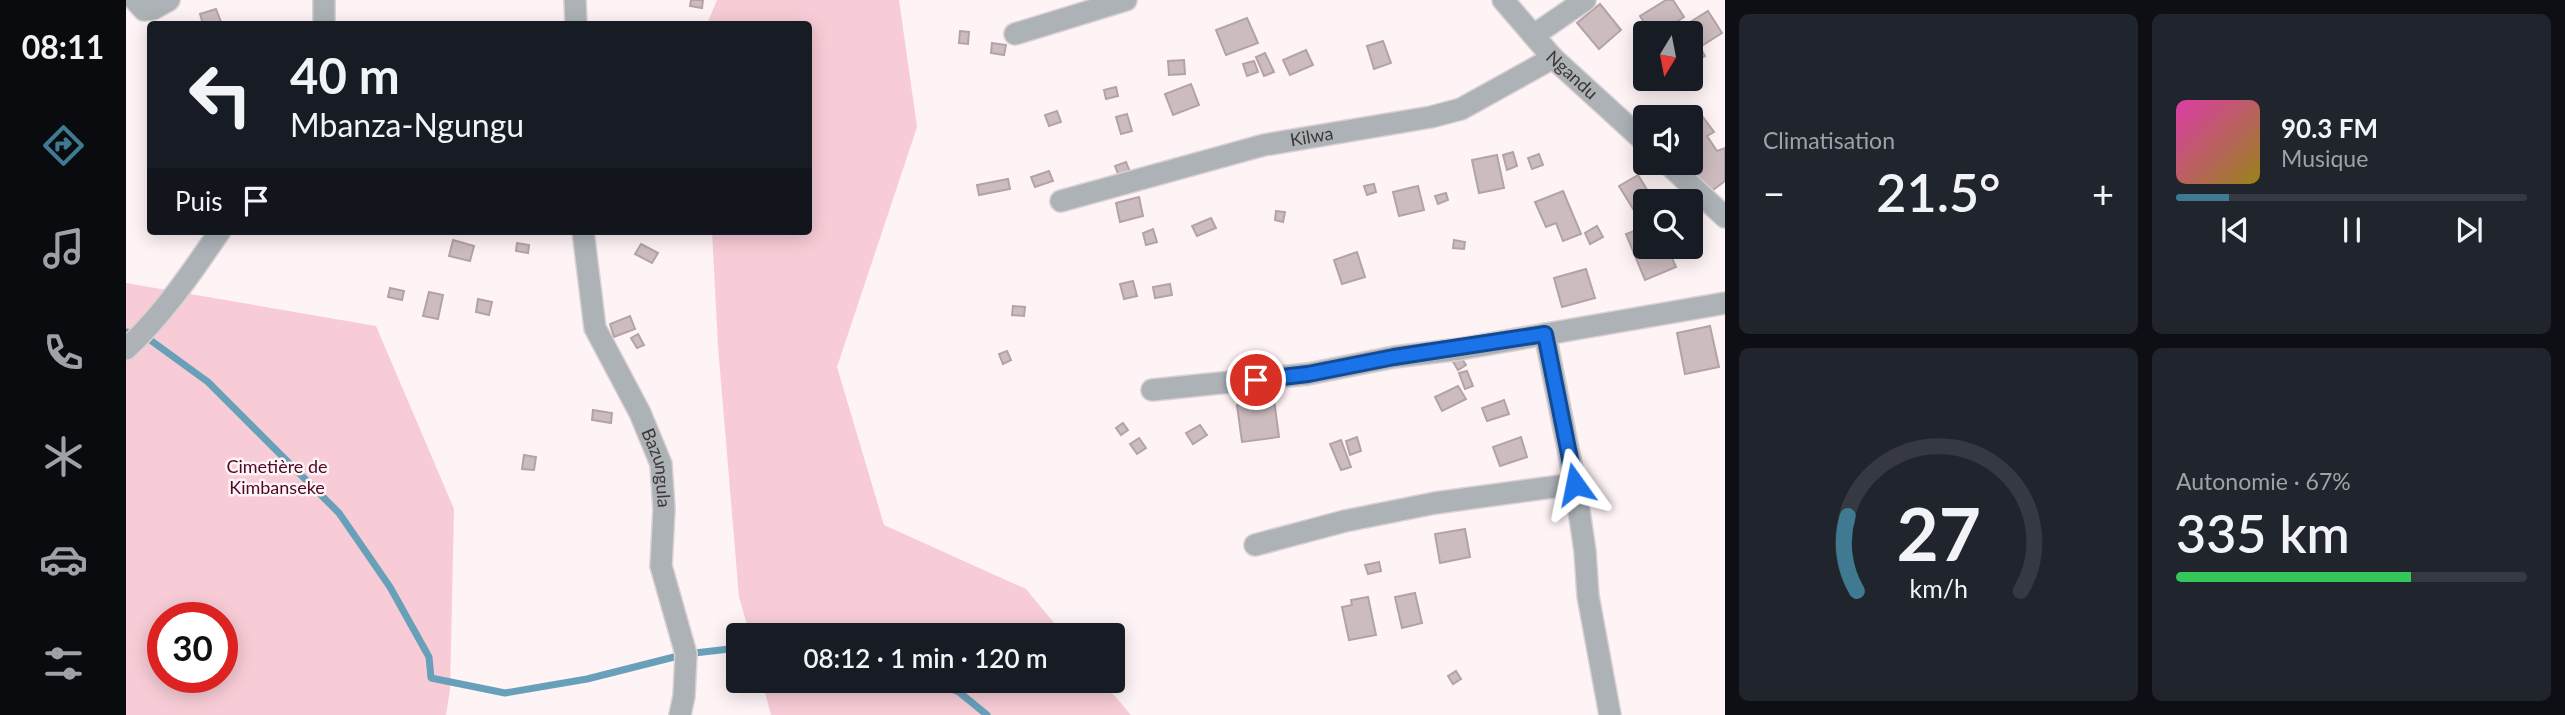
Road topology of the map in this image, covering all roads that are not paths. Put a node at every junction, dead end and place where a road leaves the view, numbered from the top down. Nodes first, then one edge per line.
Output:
1 (135, 0) edge
2 (169, 0) edge
3 (324, 0) edge
4 (575, 0) edge
5 (1126, 0) edge
6 (1503, 0) edge
7 (1584, 0) edge
8 (324, 21) edge
9 (576, 21) edge
10 (1015, 34) dead end
11 (1534, 35) junction
12 (1553, 58) junction
13 (1633, 131) edge
14 (1680, 175) edge
15 (1061, 201) dead end
16 (1725, 215) edge
17 (217, 235) edge
18 (584, 235) edge
19 (1725, 303) edge
20 (1545, 334) junction
21 (126, 349) edge
22 (1152, 390) dead end
23 (1575, 484) junction
24 (1255, 545) dead end
25 (680, 715) edge
26 (1610, 715) edge

1 - 2 street
3 - 8 street
4 - 9 street
5 - 10 street
6 - 11 street, Ngandu
7 - 11 street
11 - 12 street, Ngandu
12 - 13 street, Ngandu
12 - 15 street, Kilwa
14 - 16 street
17 - 21 street
18 - 25 street, Bazungula
19 - 20 street
20 - 22 street
20 - 23 street
23 - 24 street
23 - 26 street

